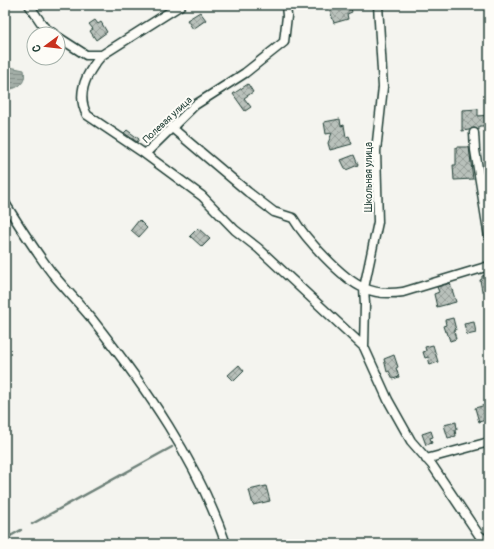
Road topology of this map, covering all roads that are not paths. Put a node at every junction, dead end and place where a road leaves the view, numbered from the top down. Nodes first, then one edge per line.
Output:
1 (29, 5) edge
2 (181, 5) edge
3 (286, 5) edge
4 (378, 5) edge
5 (43, 26) edge
6 (66, 42) edge
7 (102, 55) junction
8 (171, 127) junction
9 (474, 133) dead end
10 (145, 154) junction
11 (5, 203) edge
12 (489, 238) edge
13 (489, 266) edge
14 (364, 288) junction
15 (364, 347) junction
16 (489, 442) edge
17 (426, 459) junction
18 (489, 543) edge
19 (226, 544) edge

1 - 5 street
2 - 7 street, Полевая улица
3 - 8 street, Полевая улица
4 - 14 street, Школьная улица
6 - 7 street
7 - 10 street, Полевая улица
8 - 10 street, Полевая улица
8 - 14 street
9 - 12 street
10 - 15 street, Школьная улица
11 - 19 street
13 - 14 street
14 - 15 street, Школьная улица
15 - 17 street, Школьная улица
16 - 17 street
17 - 18 street, Школьная улица

